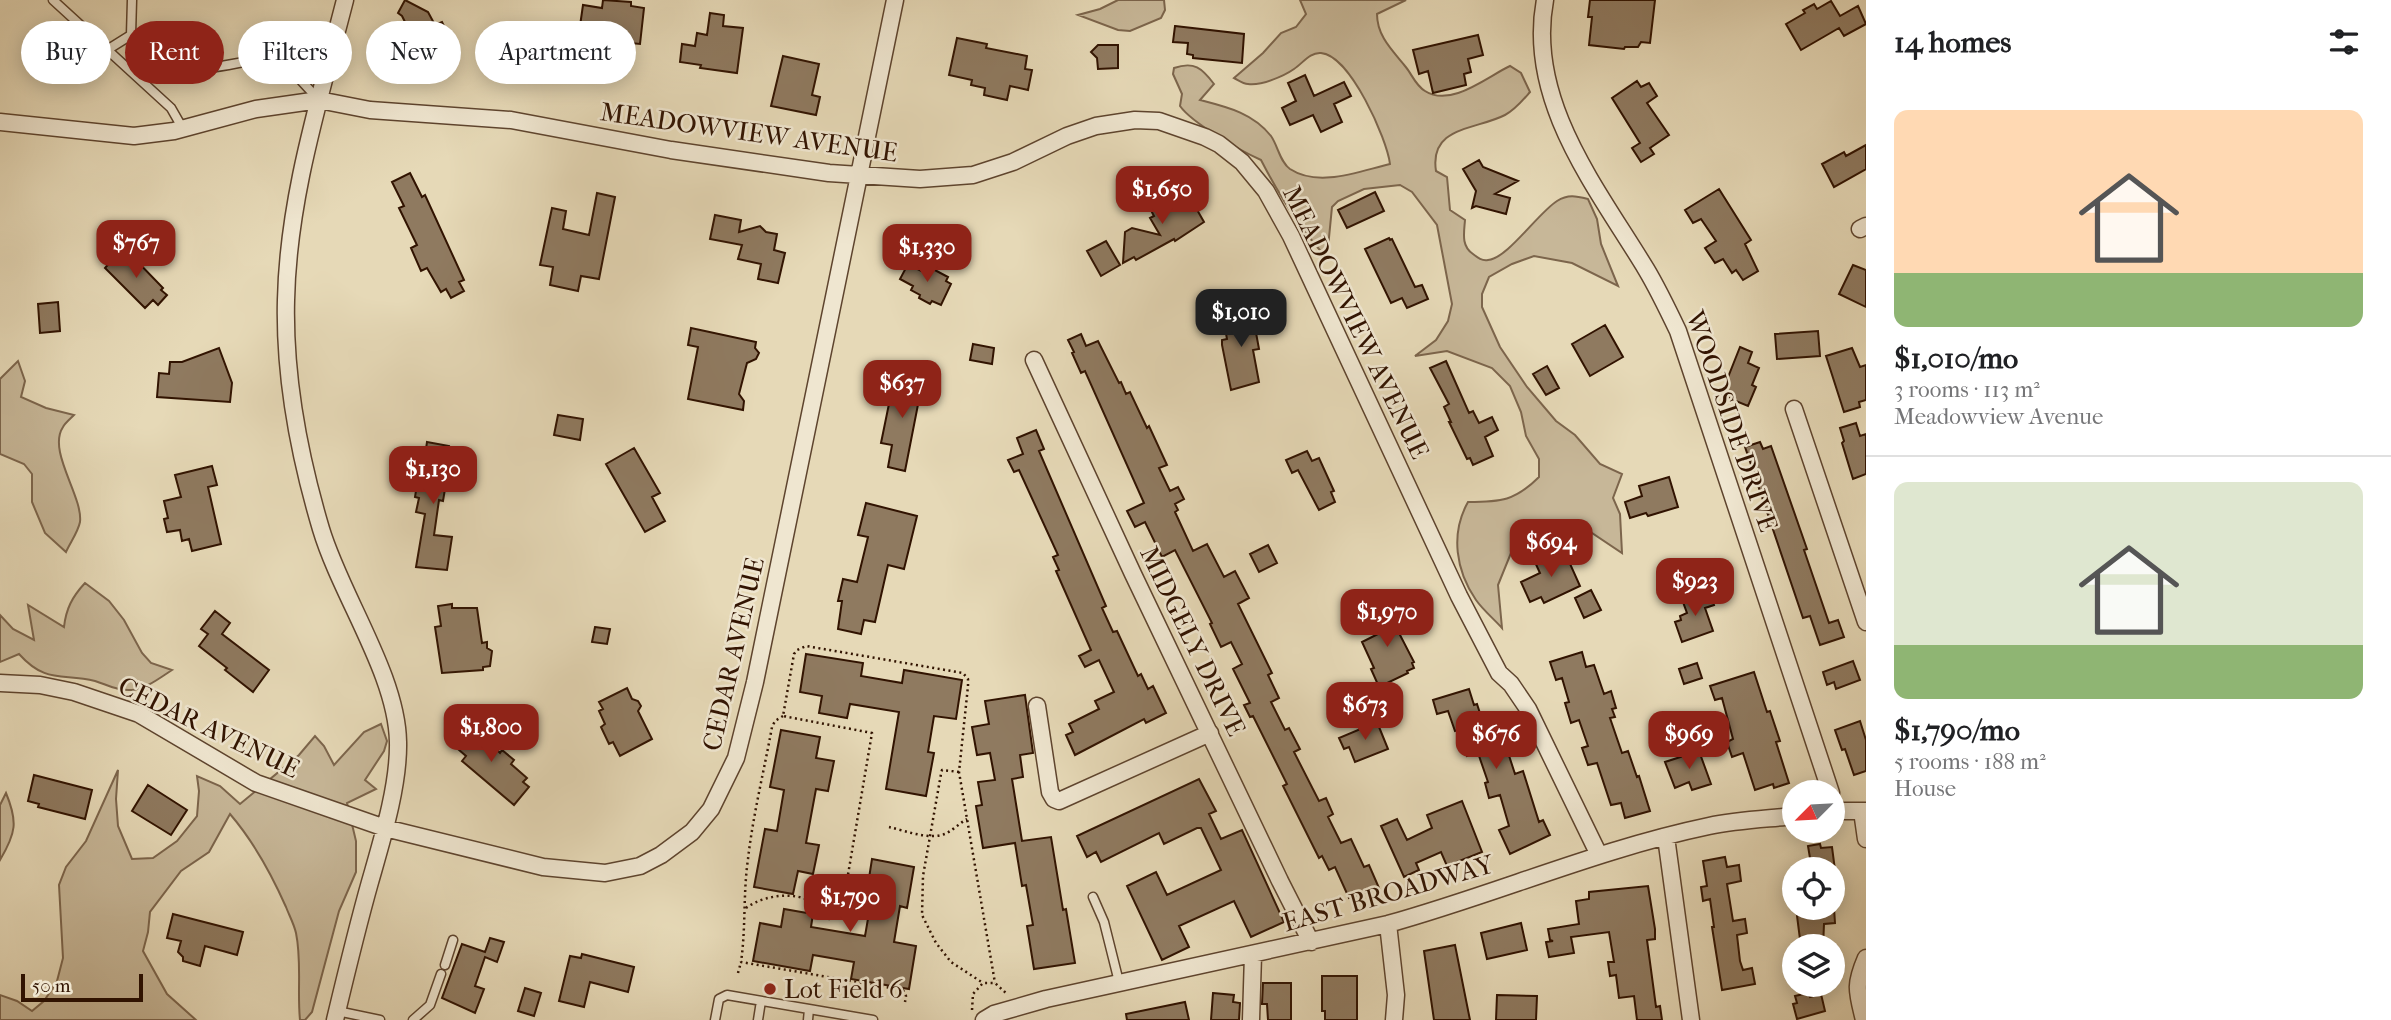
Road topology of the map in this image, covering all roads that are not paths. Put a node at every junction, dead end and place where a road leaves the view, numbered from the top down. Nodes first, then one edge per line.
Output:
1 (53, 0) edge
2 (132, 0) edge
3 (345, 0) edge
4 (895, 0) edge
5 (1545, 0) edge
6 (76, 21) edge
7 (131, 21) edge
8 (111, 54) edge
9 (224, 64) edge
10 (319, 100) junction
11 (0, 122) edge
12 (183, 128) junction
13 (859, 175) junction
14 (1034, 360) dead end
15 (1794, 409) dead end
16 (1866, 622) edge
17 (0, 683) edge
18 (1037, 705) dead end
19 (1210, 733) junction
20 (1825, 780) edge
21 (1845, 806) edge
22 (1864, 811) edge
23 (1782, 817) edge
24 (385, 828) junction
25 (1666, 837) junction
26 (1866, 839) edge
27 (1598, 855) junction
28 (1093, 897) dead end
29 (1388, 924) junction
30 (453, 940) dead end
31 (1311, 942) junction
32 (1253, 955) junction
33 (1866, 958) edge
34 (445, 965) dead end
35 (441, 974) dead end
36 (1119, 982) junction
37 (761, 1000) junction
38 (809, 1009) junction
39 (336, 1015) edge
40 (983, 1015) edge
41 (380, 1020) edge
42 (413, 1020) edge
43 (715, 1020) edge
44 (758, 1020) edge
45 (808, 1020) edge
46 (873, 1020) edge
47 (1251, 1020) edge
48 (1394, 1020) edge
49 (1691, 1020) edge
50 (1864, 1020) edge

1 - 6 lane
2 - 7 lane
3 - 10 street
4 - 13 street, CEDAR AVENUE
5 - 20 street, WOODSIDE DRIVE
8 - 12 lane
9 - 10 lane
10 - 12 street, MEADOWVIEW AVENUE
10 - 13 street, MEADOWVIEW AVENUE
10 - 24 street
11 - 12 street, MEADOWVIEW AVENUE
13 - 24 street, CEDAR AVENUE
13 - 27 street, MEADOWVIEW AVENUE
14 - 19 street, MIDGELY DRIVE
15 - 16 street
17 - 24 street, CEDAR AVENUE
18 - 19 street
19 - 31 street, MIDGELY DRIVE
21 - 22 street
22 - 26 street
23 - 25 street, EAST BROADWAY
24 - 39 street
25 - 27 street, EAST BROADWAY
25 - 49 street
27 - 29 street, EAST BROADWAY
28 - 36 lane
29 - 31 street, EAST BROADWAY
29 - 48 street
30 - 34 lane
31 - 32 street, EAST BROADWAY
32 - 36 street, EAST BROADWAY
32 - 47 street
33 - 50 street
35 - 42 lane
36 - 40 street, EAST BROADWAY
37 - 38 lane
37 - 43 lane
37 - 44 lane
38 - 45 lane
38 - 46 lane
39 - 41 lane

